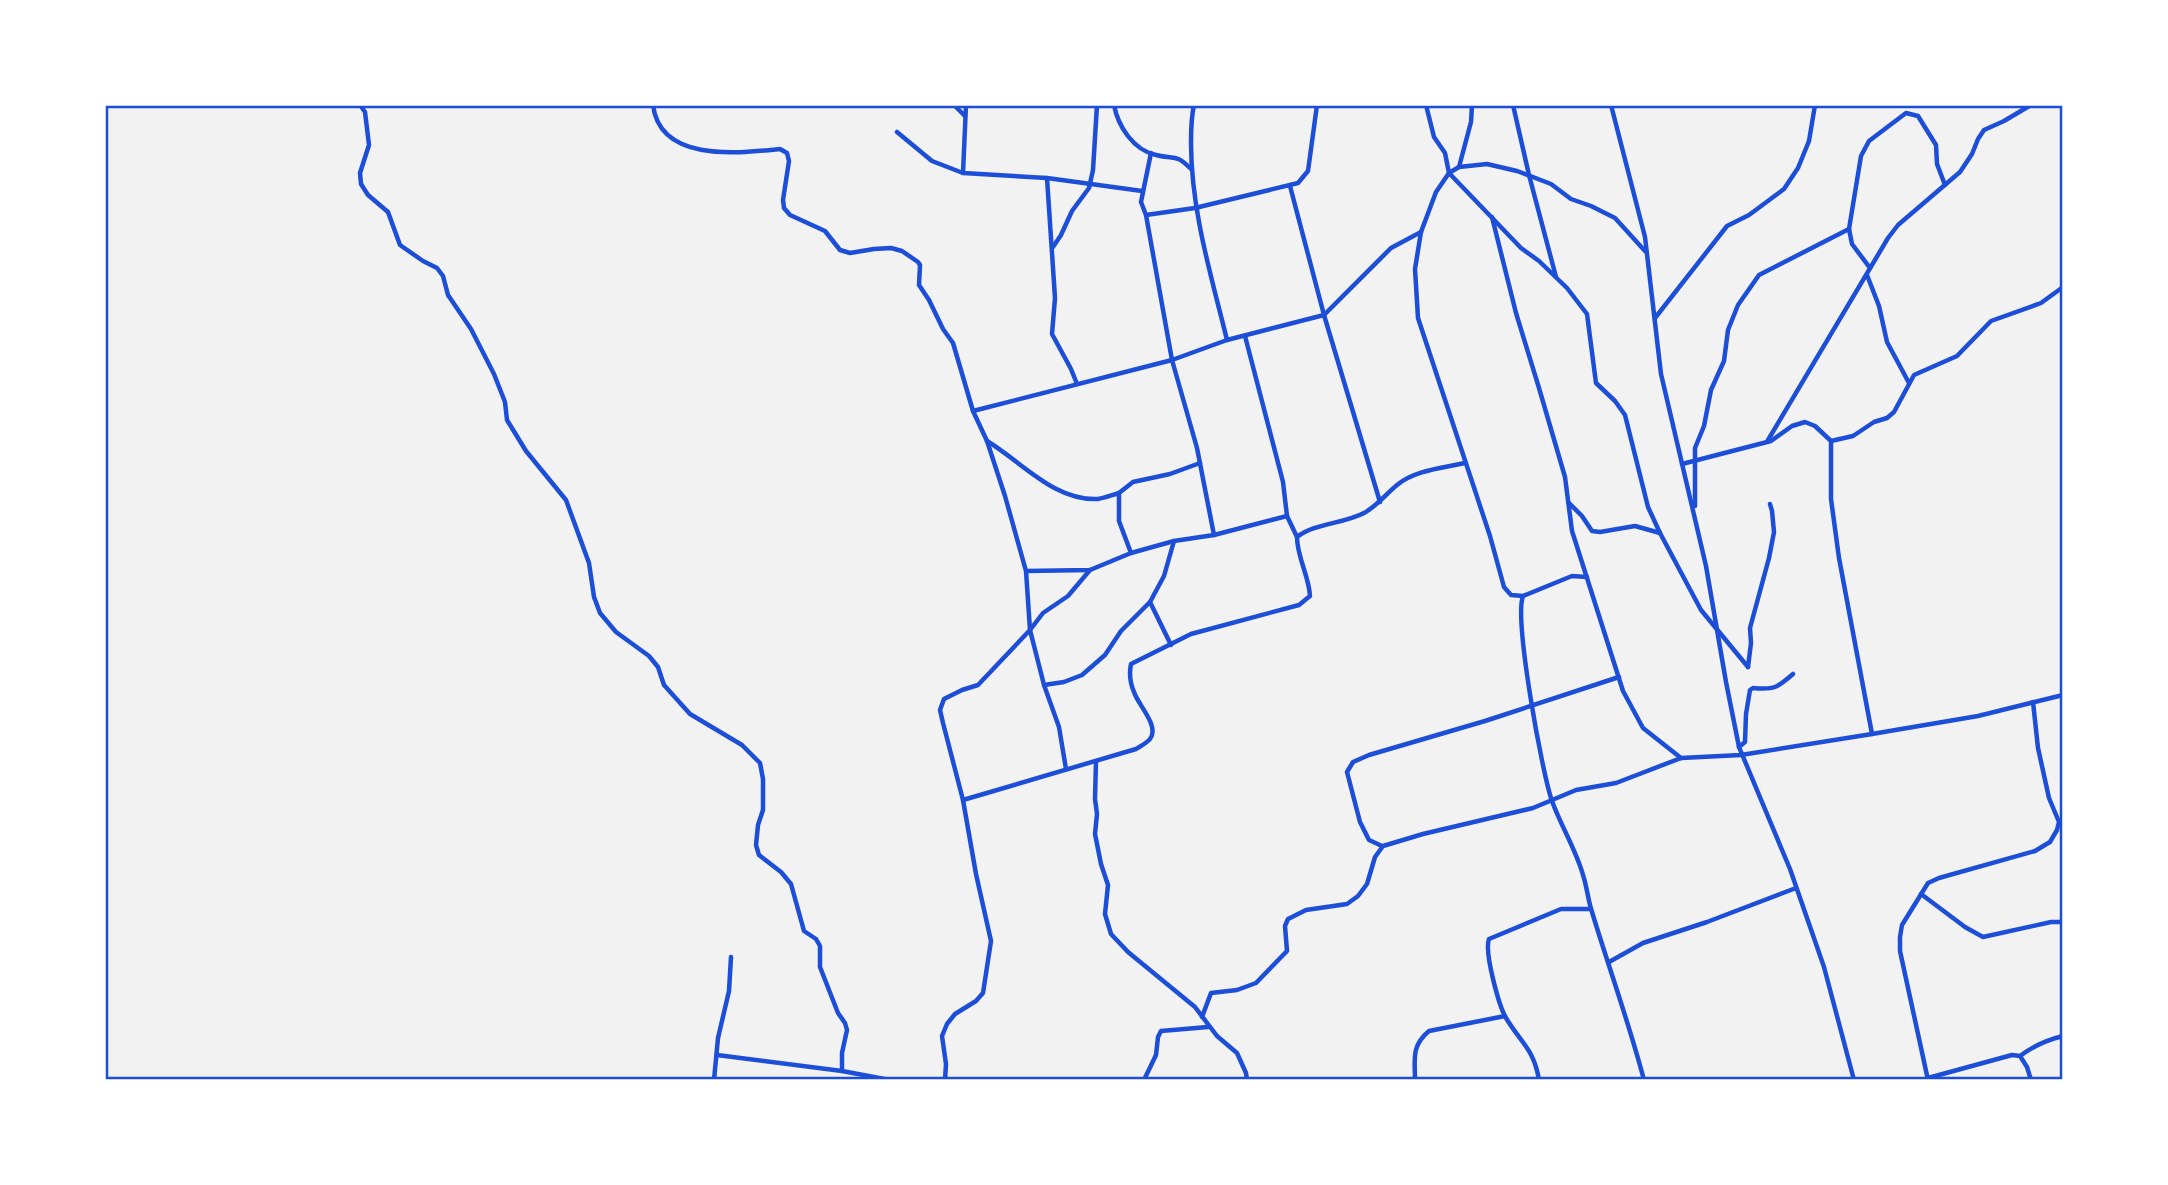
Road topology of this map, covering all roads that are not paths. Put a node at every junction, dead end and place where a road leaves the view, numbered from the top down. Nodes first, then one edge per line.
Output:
1 (360, 105) edge
2 (653, 105) edge
3 (954, 105) edge
4 (966, 105) edge
5 (1097, 105) edge
6 (1114, 105) edge
7 (1194, 105) edge
8 (1317, 105) edge
9 (1426, 105) edge
10 (1472, 105) edge
11 (1513, 105) edge
12 (1611, 105) edge
13 (1815, 105) edge
14 (2031, 105) edge
15 (965, 116) junction
16 (897, 132) dead end
17 (1151, 153) junction
18 (1460, 167) junction
19 (1191, 169) junction
20 (963, 173) junction
21 (1449, 173) junction
22 (1529, 175) junction
23 (1047, 178) junction
24 (1090, 183) junction
25 (1945, 185) junction
26 (1290, 186) junction
27 (1142, 191) junction
28 (1195, 208) junction
29 (1146, 215) junction
30 (1492, 216) junction
31 (1849, 229) junction
32 (1420, 232) junction
33 (1052, 248) junction
34 (1646, 253) junction
35 (1870, 268) junction
36 (1866, 275) junction
37 (1557, 279) junction
38 (2063, 287) edge
39 (1324, 315) junction
40 (1654, 318) junction
41 (1245, 336) junction
42 (1227, 340) junction
43 (1172, 359) junction
44 (1909, 383) junction
45 (1077, 384) junction
46 (973, 411) junction
47 (987, 440) junction
48 (1768, 440) junction
49 (1830, 442) junction
50 (1695, 462) junction
51 (1200, 463) junction
52 (1465, 463) junction
53 (1682, 464) junction
54 (1119, 493) junction
55 (1380, 502) junction
56 (1568, 503) junction
57 (1770, 505) dead end
58 (1287, 516) junction
59 (1695, 517) junction
60 (1660, 533) junction
61 (1214, 535) junction
62 (1297, 537) junction
63 (1174, 541) junction
64 (1131, 553) junction
65 (1090, 570) junction
66 (1026, 571) junction
67 (1587, 577) junction
68 (1522, 596) junction
69 (1150, 602) junction
70 (1716, 628) junction
71 (1030, 630) junction
72 (1171, 645) junction
73 (1793, 674) dead end
74 (1619, 677) junction
75 (1044, 685) junction
76 (2063, 695) edge
77 (2033, 702) junction
78 (1533, 704) junction
79 (1872, 734) junction
80 (1739, 747) junction
81 (1741, 755) junction
82 (1681, 758) junction
83 (1096, 761) junction
84 (1066, 769) junction
85 (963, 800) junction
86 (1552, 801) junction
87 (1382, 846) junction
88 (1796, 888) junction
89 (1921, 894) junction
90 (1591, 909) junction
91 (2063, 922) edge
92 (731, 957) dead end
93 (1609, 961) junction
94 (1505, 1016) junction
95 (1202, 1017) junction
96 (1209, 1027) junction
97 (2063, 1036) edge
98 (717, 1055) junction
99 (2020, 1056) junction
100 (842, 1071) junction
101 (862, 1077) edge
102 (1928, 1079) edge
103 (714, 1080) edge
104 (890, 1080) edge
105 (946, 1080) edge
106 (1144, 1080) edge
107 (1247, 1080) edge
108 (1415, 1080) edge
109 (1539, 1080) edge
110 (1644, 1080) edge
111 (1854, 1080) edge
112 (2031, 1080) edge

1 - 100 street
2 - 46 street
3 - 15 street
4 - 15 street
5 - 24 street
6 - 17 street
7 - 19 street
8 - 26 street
9 - 21 street
10 - 18 street
11 - 22 street
12 - 34 street
13 - 40 street
14 - 25 street
15 - 20 street
16 - 20 street
17 - 19 street
17 - 27 street
18 - 21 street
18 - 22 street
19 - 28 street
20 - 23 street
21 - 30 street
21 - 32 street
22 - 34 street
22 - 37 street
23 - 24 street
23 - 33 street
24 - 27 street
24 - 33 street
25 - 31 street
25 - 35 street
26 - 28 street
26 - 39 street
27 - 29 street
28 - 29 street
28 - 42 street
29 - 43 street
30 - 37 street
30 - 56 street
31 - 35 street
31 - 50 street
32 - 39 street
32 - 52 street
33 - 45 street
34 - 40 street
35 - 36 street
36 - 44 street
36 - 48 street
37 - 60 street
38 - 44 street
39 - 41 street
39 - 55 street
40 - 53 street
41 - 42 street
41 - 58 street
42 - 43 street
43 - 45 street
43 - 51 street
44 - 49 street
45 - 46 street
46 - 47 street
47 - 54 street
47 - 66 street
48 - 49 street
48 - 50 street
49 - 79 street
50 - 53 street
50 - 59 street
51 - 54 street
51 - 61 street
52 - 55 street
52 - 68 street
53 - 59 street
54 - 64 street
55 - 62 street
56 - 60 street
56 - 67 street
57 - 70 street
58 - 61 street
58 - 62 street
59 - 70 street
60 - 70 street
61 - 63 street
62 - 72 street
63 - 64 street
63 - 69 street
64 - 65 street
65 - 66 street
65 - 71 street
66 - 71 street
67 - 68 street
67 - 74 street
68 - 78 street
69 - 72 street
69 - 75 street
70 - 80 street
71 - 75 street
71 - 85 street
72 - 83 street
73 - 80 street
74 - 78 street
74 - 82 street
75 - 84 street
76 - 77 street
77 - 79 street
77 - 89 street
78 - 86 street
78 - 87 street
79 - 81 street
80 - 81 street
81 - 82 street
81 - 88 street
82 - 86 street
83 - 84 street
83 - 95 street
84 - 85 street
85 - 105 street
86 - 87 street
86 - 90 street
87 - 95 street
88 - 93 street
88 - 111 street
89 - 91 street
89 - 102 street
90 - 93 street
90 - 94 street
92 - 98 street
93 - 110 street
94 - 108 street
94 - 109 street
95 - 96 street
96 - 106 street
96 - 107 street
97 - 99 street
98 - 100 street
98 - 103 street
99 - 102 street
99 - 112 street
100 - 101 street
101 - 104 street

